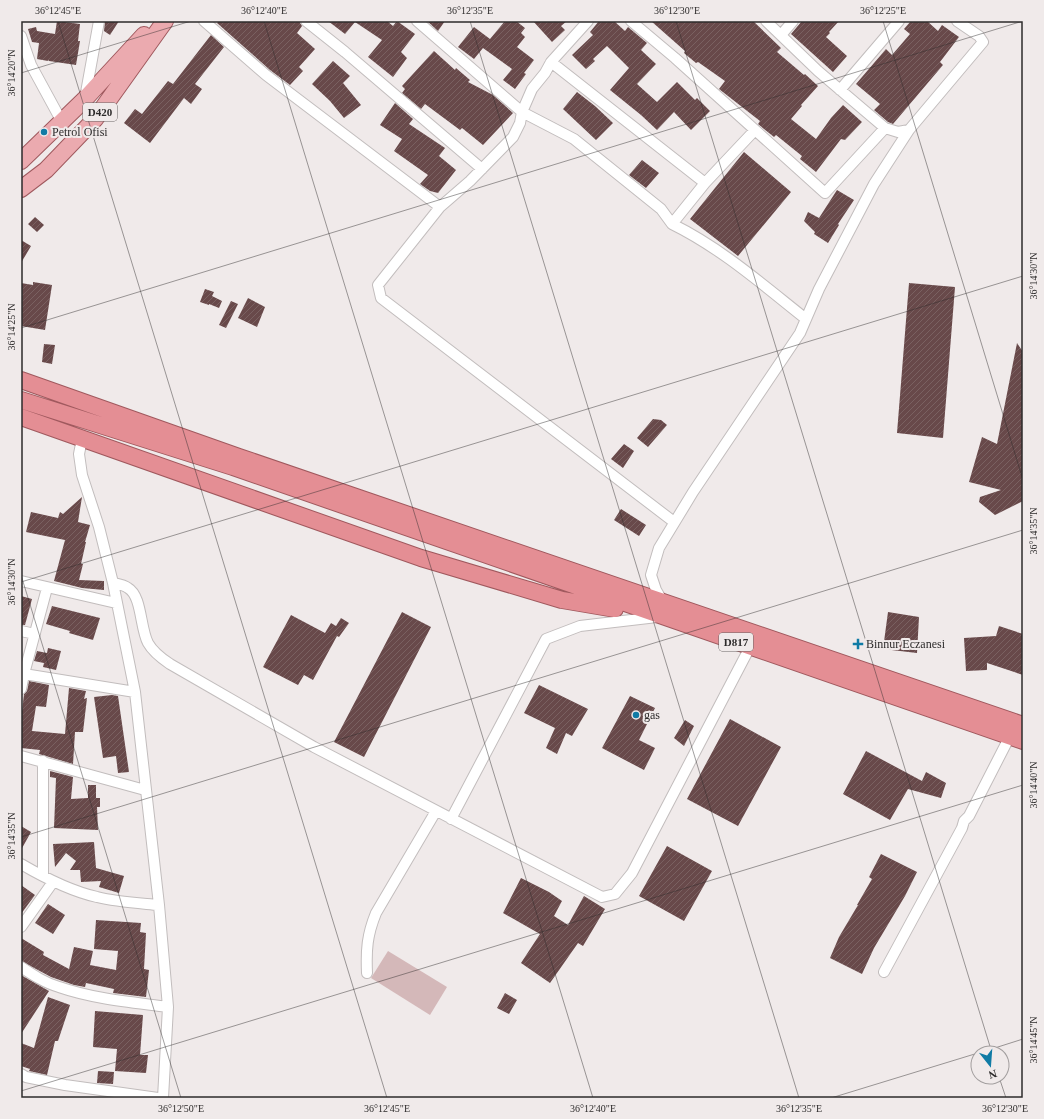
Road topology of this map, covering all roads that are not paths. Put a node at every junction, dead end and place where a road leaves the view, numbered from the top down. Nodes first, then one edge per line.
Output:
1 (98, 21) edge
2 (157, 21) edge
3 (165, 21) edge
4 (204, 21) edge
5 (306, 21) edge
6 (417, 21) edge
7 (588, 21) edge
8 (631, 21) edge
9 (766, 21) edge
10 (793, 21) edge
11 (899, 21) edge
12 (957, 21) edge
13 (781, 35) junction
14 (21, 36) edge
15 (21, 55) edge
16 (551, 62) junction
17 (31, 65) junction
18 (840, 90) junction
19 (84, 100) junction
20 (522, 112) junction
21 (62, 122) junction
22 (885, 128) junction
23 (755, 130) junction
24 (909, 130) junction
25 (21, 161) edge
26 (482, 168) junction
27 (705, 183) junction
28 (21, 189) edge
29 (440, 207) junction
30 (672, 224) junction
31 (806, 319) junction
32 (21, 380) edge
33 (21, 400) edge
34 (21, 417) edge
35 (82, 438) junction
36 (674, 522) junction
37 (452, 537) junction
38 (21, 581) edge
39 (113, 583) junction
40 (47, 588) junction
41 (116, 603) junction
42 (662, 609) junction
43 (21, 631) edge
44 (35, 634) junction
45 (750, 647) junction
46 (24, 674) junction
47 (21, 689) edge
48 (134, 692) junction
49 (1023, 725) edge
50 (1016, 738) edge
51 (21, 756) edge
52 (43, 761) junction
53 (145, 790) junction
54 (436, 811) junction
55 (451, 819) junction
56 (21, 864) edge
57 (43, 876) junction
58 (53, 882) junction
59 (159, 905) junction
60 (21, 927) edge
61 (21, 967) edge
62 (884, 972) dead end
63 (367, 973) dead end
64 (168, 1007) junction
65 (23, 1078) edge
66 (158, 1098) edge
67 (163, 1098) edge

1 - 19 street
2 - 19 main road, D420
3 - 28 main road, D420
4 - 29 street
5 - 26 street
6 - 20 street
7 - 16 street
8 - 23 street
9 - 13 street
10 - 13 street
11 - 18 street
12 - 24 street
13 - 18 street
14 - 17 street
15 - 17 street
16 - 20 street
16 - 27 street
17 - 21 street
18 - 22 street
19 - 21 main road, D420
20 - 26 street
20 - 30 street
21 - 25 main road, D420
22 - 23 street
22 - 24 street
23 - 27 street
24 - 31 street
26 - 29 street
27 - 30 street
29 - 36 street
30 - 31 street
31 - 36 street
32 - 37 highway
33 - 37 highway
34 - 35 highway
35 - 39 street
35 - 42 highway
36 - 42 street
37 - 42 highway, D817
38 - 40 street
39 - 41 street
39 - 54 street
40 - 41 street
40 - 44 street
41 - 48 street
42 - 45 highway, D817
42 - 49 highway, D817
42 - 55 street
43 - 44 street
44 - 46 street
45 - 50 highway, D817
45 - 55 street
46 - 47 street
46 - 48 street
48 - 53 street
50 - 62 street
51 - 52 street
52 - 53 street
52 - 57 street
53 - 59 street
54 - 55 street
54 - 63 street
56 - 57 street
57 - 58 street
58 - 59 street
58 - 60 street
59 - 64 street
61 - 64 street
64 - 67 street
65 - 66 street

